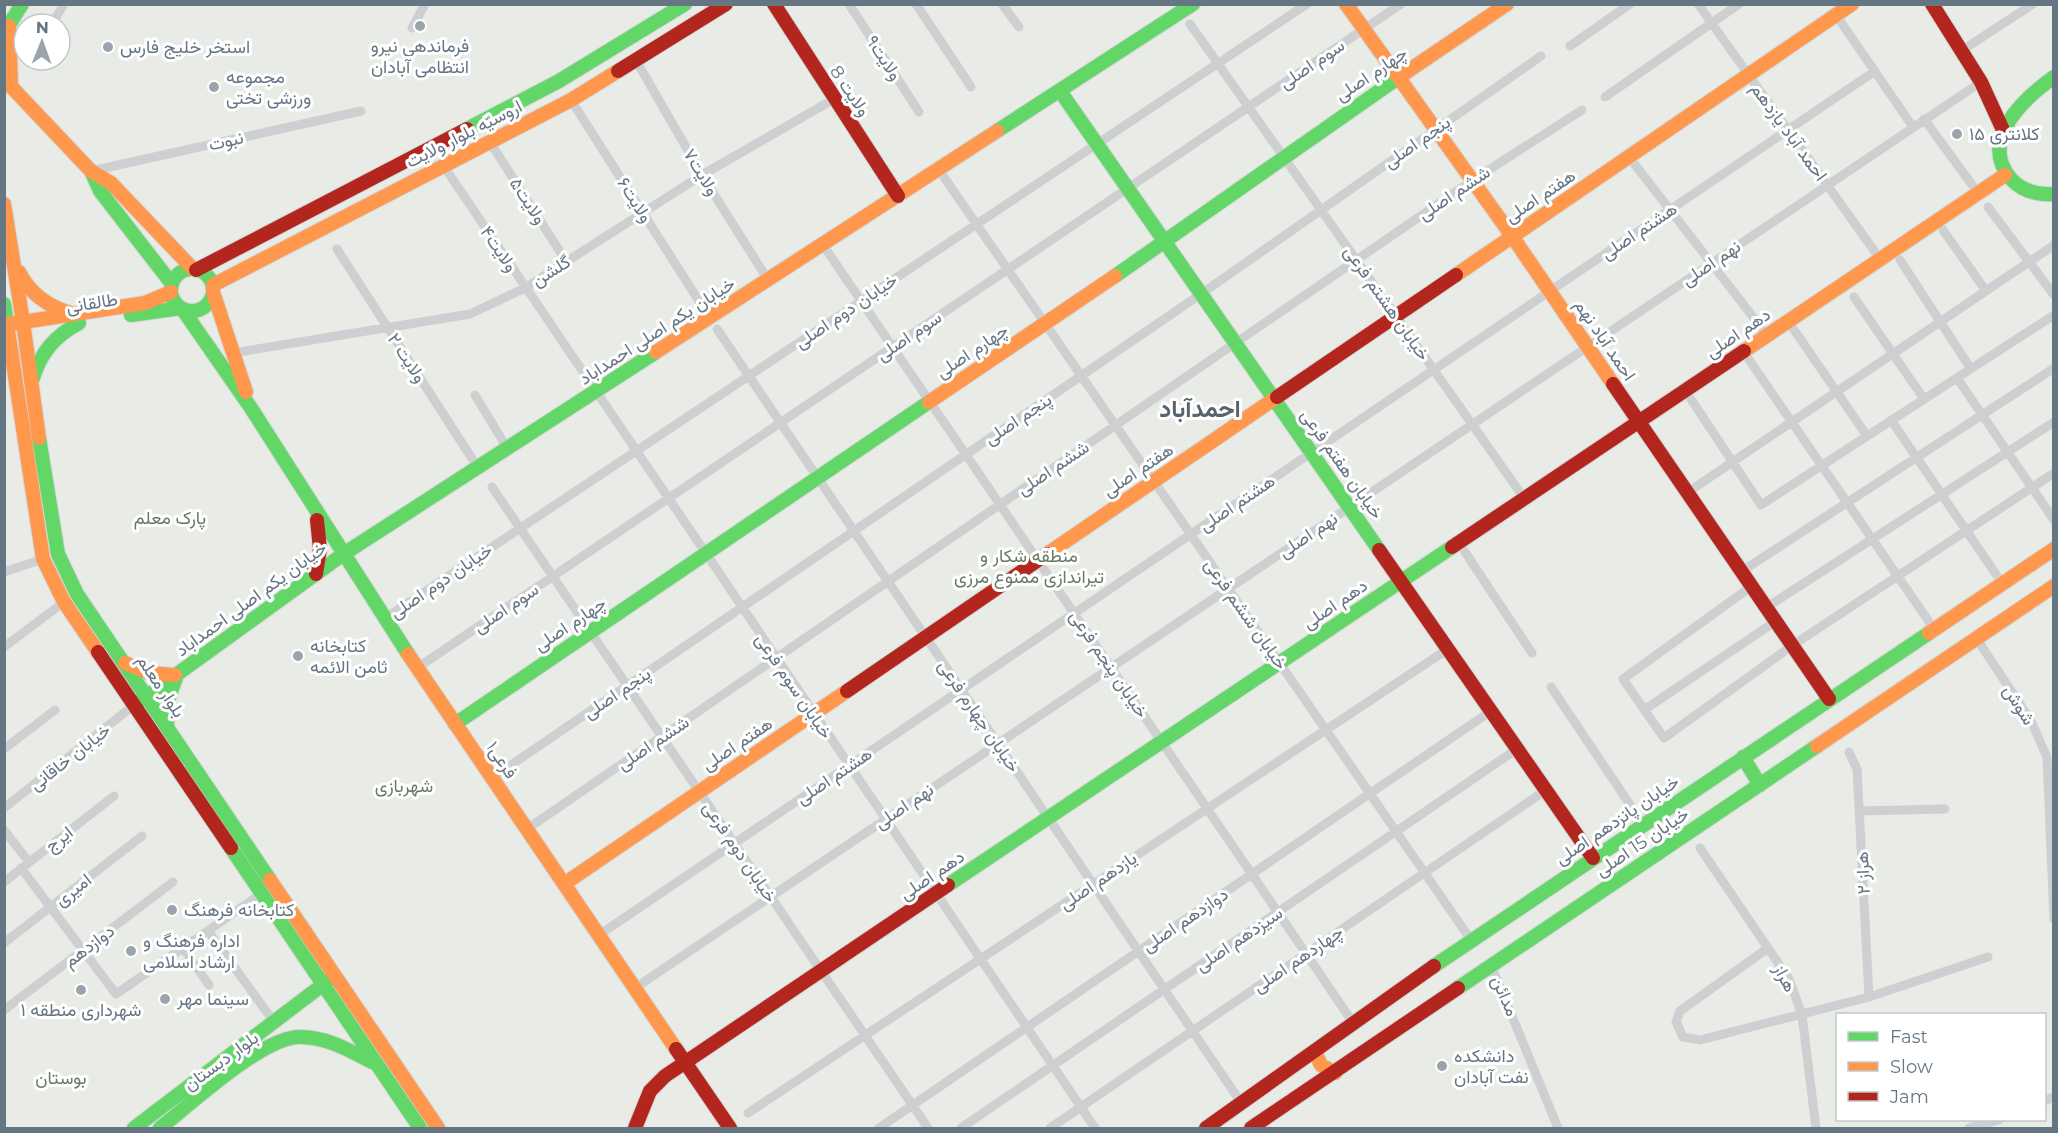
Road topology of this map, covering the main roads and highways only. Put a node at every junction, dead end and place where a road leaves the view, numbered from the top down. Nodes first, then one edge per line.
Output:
1 (22, 4) edge
2 (685, 4) edge
3 (726, 4) edge
4 (774, 4) edge
5 (1193, 4) edge
6 (1346, 4) edge
7 (1507, 4) edge
8 (1852, 4) edge
9 (1937, 6) edge
10 (7, 30) edge
11 (582, 67) junction
12 (1398, 77) junction
13 (2054, 77) edge
14 (559, 81) junction
15 (8, 82) edge
16 (593, 86) junction
17 (1060, 92) junction
18 (571, 100) junction
19 (2003, 130) junction
20 (92, 171) junction
21 (2005, 175) junction
22 (2049, 195) edge
23 (898, 196) junction
24 (4, 204) edge
25 (2054, 207) edge
26 (1512, 236) junction
27 (1165, 242) junction
28 (14, 260) junction
29 (194, 270) junction
30 (171, 288) junction
31 (213, 289) junction
32 (4, 304) edge
33 (182, 309) junction
34 (78, 319) junction
35 (23, 327) junction
36 (7, 331) edge
37 (4, 369) edge
38 (15, 381) junction
39 (32, 383) junction
40 (1275, 399) junction
41 (251, 408) junction
42 (1639, 421) junction
43 (315, 512) junction
44 (2054, 549) edge
45 (342, 555) junction
46 (316, 574) junction
47 (1401, 582) junction
48 (2054, 586) edge
49 (122, 661) junction
50 (177, 675) junction
51 (146, 696) junction
52 (1829, 699) junction
53 (134, 705) junction
54 (455, 723) junction
55 (167, 727) junction
56 (1743, 757) junction
57 (1760, 784) junction
58 (1593, 858) junction
59 (564, 884) junction
60 (335, 975) junction
61 (322, 985) junction
62 (1315, 1052) junction
63 (376, 1063) junction
64 (686, 1063) junction
65 (1335, 1073) junction
66 (134, 1128) edge
67 (160, 1128) edge
68 (420, 1128) edge
69 (438, 1128) edge
70 (635, 1128) edge
71 (730, 1128) edge
72 (1206, 1128) edge
73 (1251, 1128) edge

1 - 10 main road
2 - 11 main road, اروسیّه بلوار ولایت
3 - 16 main road, اروسیّه بلوار ولایت
4 - 23 main road, ولایت 8
5 - 17 main road, خیابان یکم اصلی احمداباد
6 - 12 main road, احمد آباد نهم
7 - 12 main road, چهارم اصلی
8 - 26 main road, هفتم اصلی
9 - 19 main road
10 - 15 main road
11 - 14 main road, اروسیّه بلوار ولایت
11 - 16 main road
12 - 26 main road, احمد آباد نهم
12 - 27 main road, چهارم اصلی
13 - 19 main road
14 - 18 main road
14 - 29 main road, اروسیّه بلوار ولایت
15 - 20 main road
16 - 18 main road, اروسیّه بلوار ولایت
17 - 23 main road, خیابان یکم اصلی احمداباد
17 - 27 main road, خیابان هفتم فرعی
18 - 31 main road, اروسیّه بلوار ولایت
19 - 21 main road
20 - 29 main road
20 - 30 main road
21 - 22 main road
21 - 42 main road, دهم اصلی
22 - 25 main road
23 - 45 main road, خیابان یکم اصلی احمداباد
24 - 28 main road, بلوار معلم
26 - 40 main road, هفتم اصلی
26 - 42 main road, احمد آباد نهم
27 - 40 main road, خیابان هفتم فرعی
27 - 54 main road, چهارم اصلی
28 - 34 main road
28 - 35 main road, بلوار معلم
29 - 30 main road
29 - 31 main road
30 - 33 main road
30 - 34 main road, طالقانی
31 - 33 main road
31 - 41 main road
32 - 36 main road, بلوار معلم
33 - 34 main road, طالقانی
33 - 41 main road
34 - 35 main road, طالقانی
34 - 39 main road
35 - 36 main road, طالقانی
35 - 39 main road, بلوار معلم
36 - 38 main road, بلوار معلم
37 - 38 main road
38 - 53 main road, بلوار معلم
39 - 49 main road, بلوار معلم
40 - 47 main road, خیابان هفتم فرعی
40 - 59 main road, هفتم اصلی
41 - 43 main road, فرعی۱
42 - 47 main road, دهم اصلی
42 - 52 main road, احمد آباد نهم
43 - 45 main road, فرعی۱
43 - 46 main road
44 - 52 main road, خیابان پانزدهم اصلی
45 - 46 main road, خیابان یکم اصلی احمداباد
45 - 54 main road, فرعی۱
46 - 50 main road, خیابان یکم اصلی احمداباد
47 - 58 main road, خیابان هفتم فرعی
47 - 64 main road, دهم اصلی
48 - 57 main road, خیابان 15 اصلی
49 - 50 main road
49 - 51 main road, بلوار معلم
50 - 51 main road, خیابان یکم اصلی احمداباد
50 - 55 main road
51 - 53 main road, خیابان یکم اصلی احمداباد
51 - 55 main road, بلوار معلم
52 - 56 main road, خیابان پانزدهم اصلی
53 - 61 main road, بلوار معلم
54 - 59 main road, فرعی۱
55 - 60 main road, بلوار معلم
56 - 57 main road
56 - 58 main road, خیابان پانزدهم اصلی
57 - 65 main road, خیابان 15 اصلی
58 - 62 main road, خیابان پانزدهم اصلی
59 - 64 main road, فرعی۱
60 - 61 main road, بلوار دبستان
60 - 69 main road, بلوار معلم
61 - 63 main road, بلوار معلم
61 - 66 main road, بلوار دبستان
62 - 65 main road
62 - 72 main road, خیابان پانزدهم اصلی
63 - 67 main road, بلوار دبستان
63 - 68 main road, بلوار معلم
64 - 70 main road, دهم اصلی
64 - 71 main road, فرعی۱
65 - 73 main road, خیابان 15 اصلی

